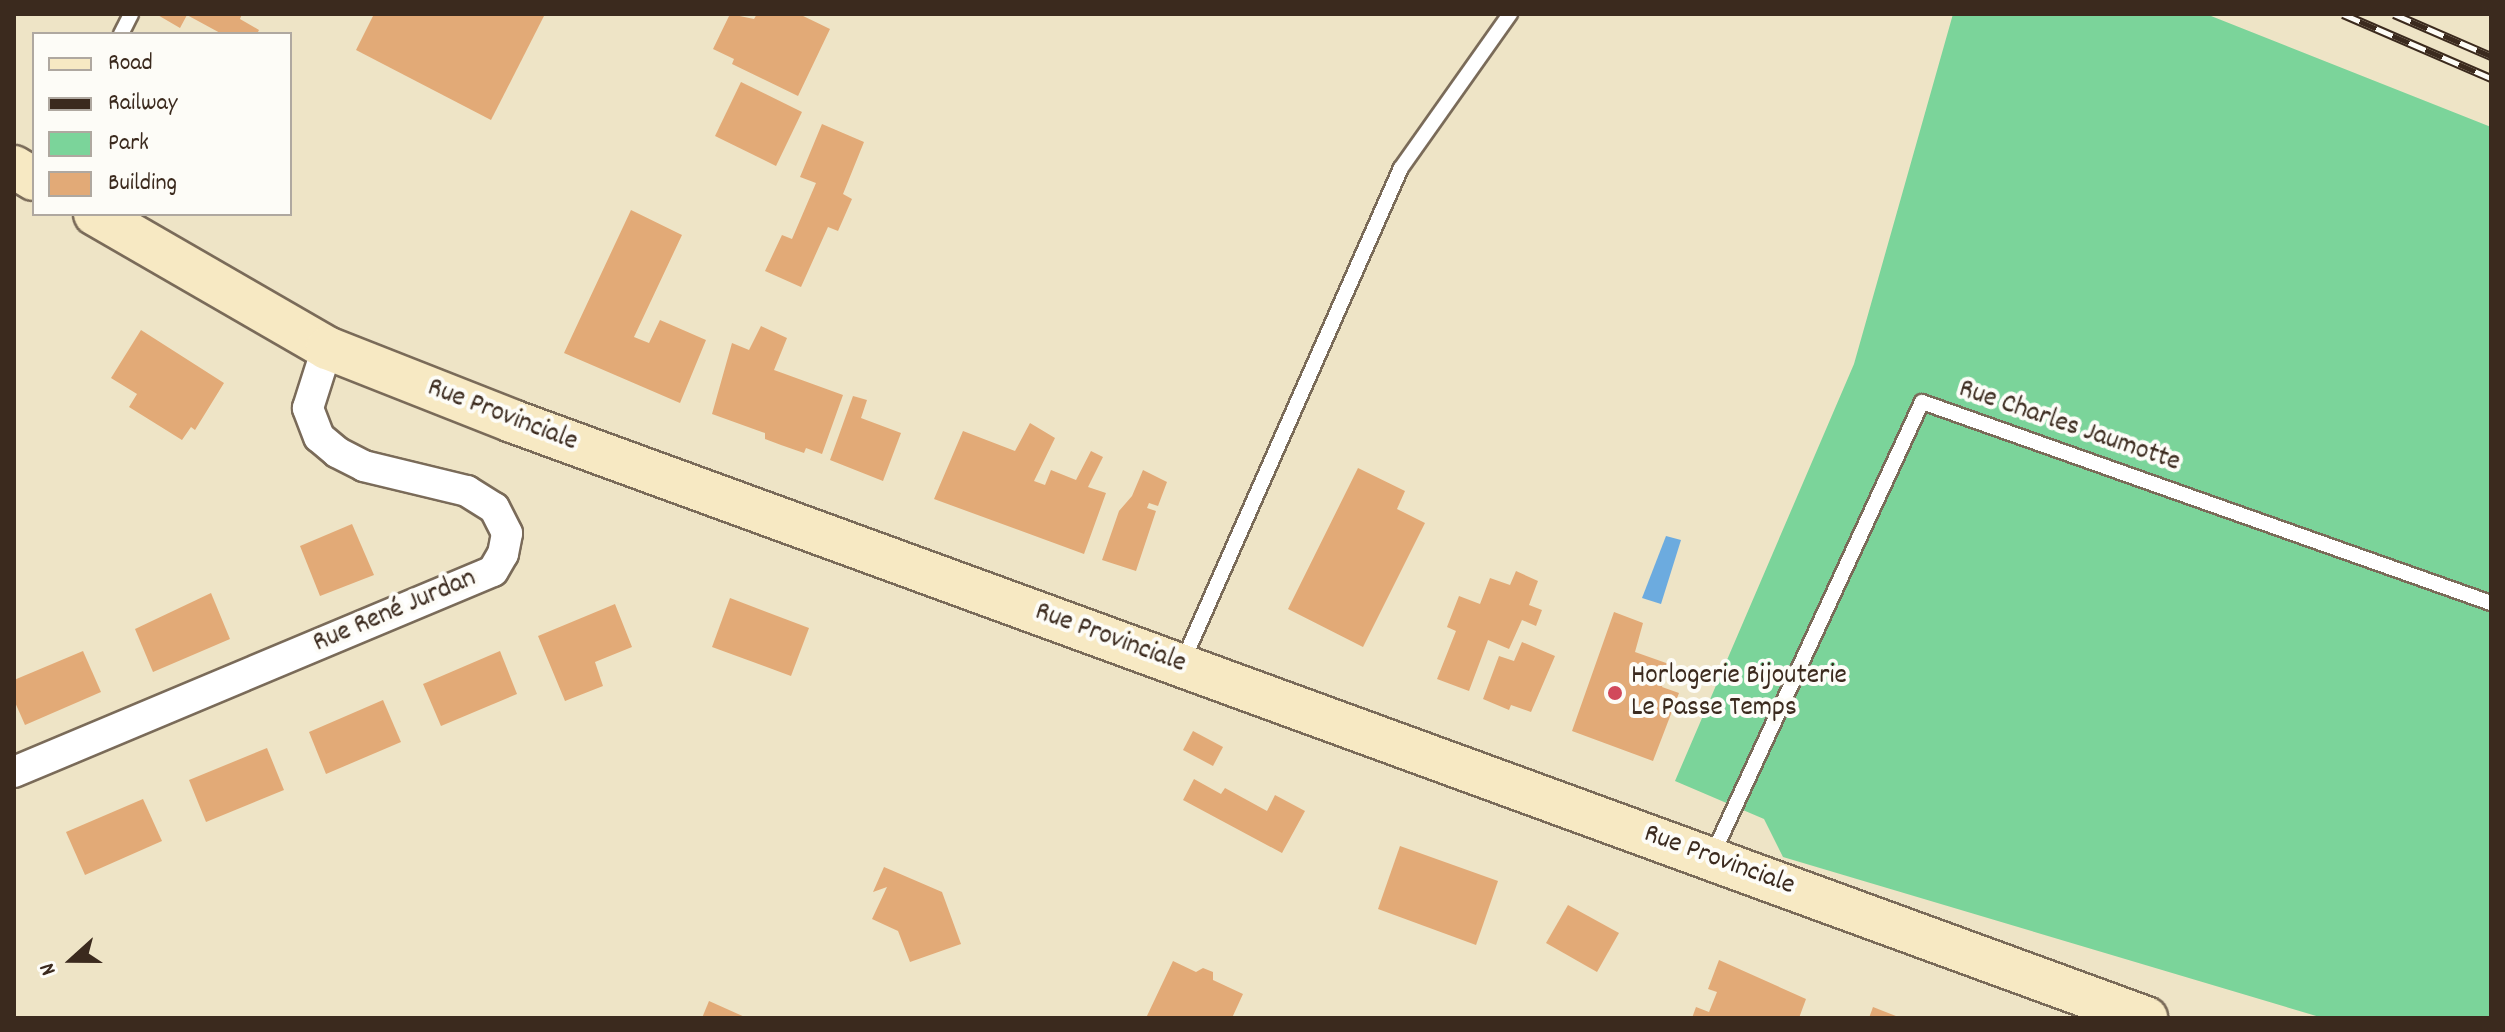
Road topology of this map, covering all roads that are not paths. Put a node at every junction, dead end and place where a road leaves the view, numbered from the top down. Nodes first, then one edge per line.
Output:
1 (131, 14) edge
2 (1510, 14) edge
3 (122, 32) edge
4 (98, 216) edge
5 (327, 348) junction
6 (2491, 603) edge
7 (1181, 665) junction
8 (14, 772) edge
9 (1711, 858) junction
10 (2146, 1018) edge

1 - 3 lane
2 - 7 lane
4 - 5 main road, Rue Provinciale
5 - 7 main road, Rue Provinciale
5 - 8 street, Rue René Jurdan
6 - 9 lane, Rue Charles Jaumotte
7 - 9 main road, Rue Provinciale
9 - 10 main road, Rue Provinciale

